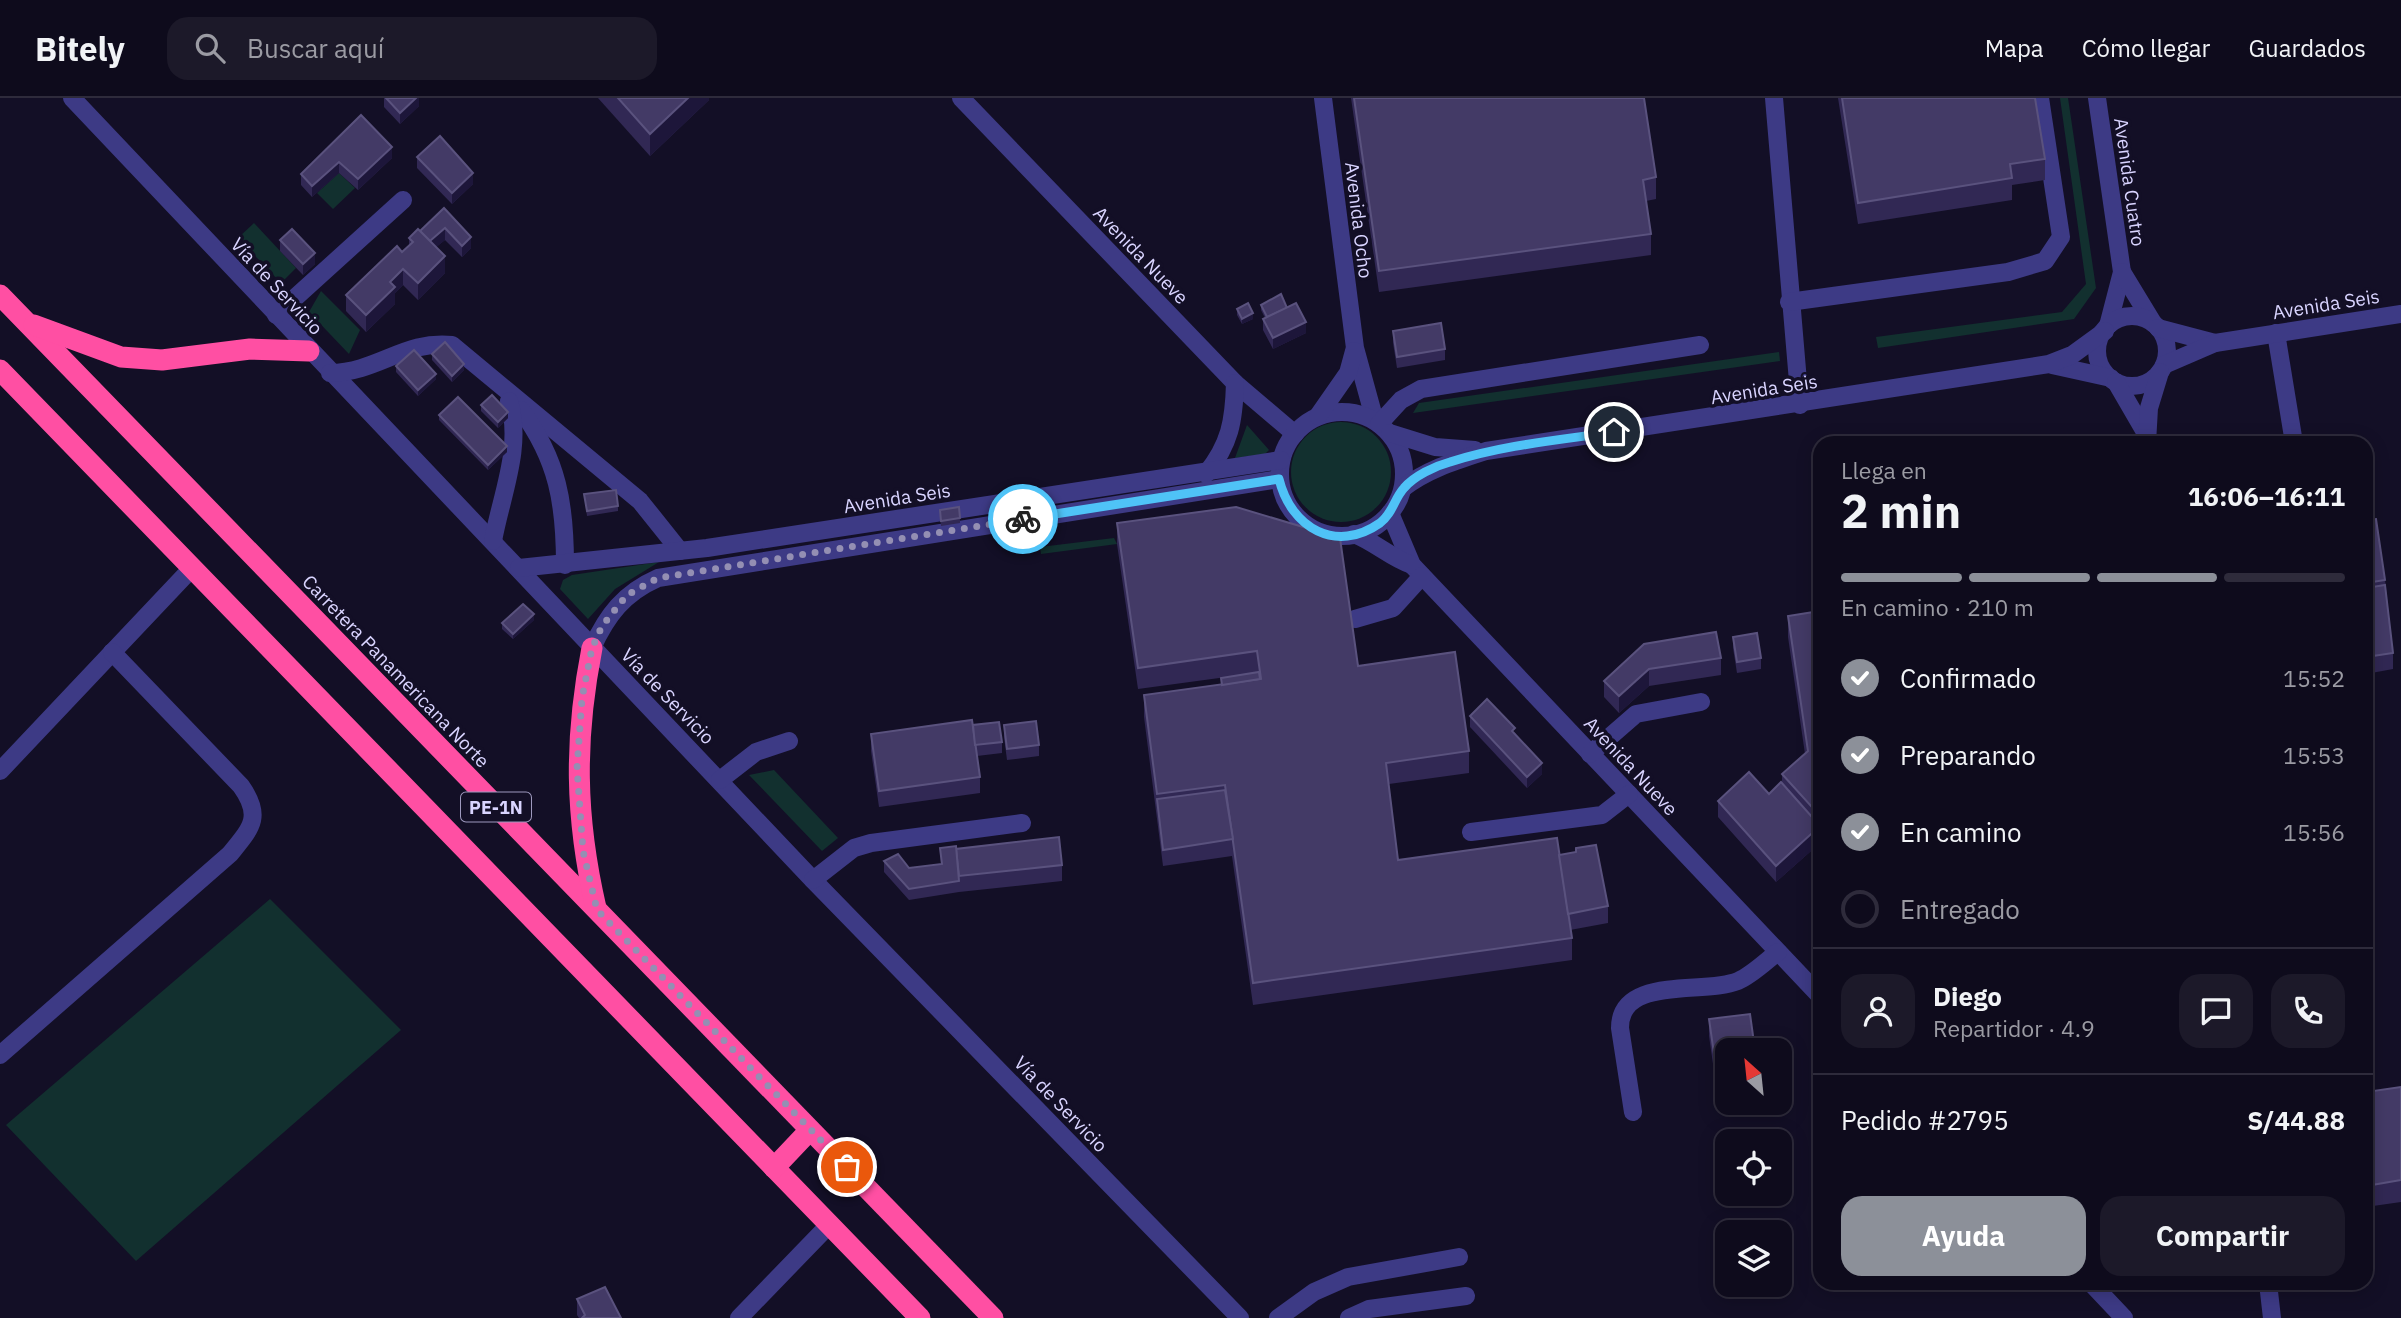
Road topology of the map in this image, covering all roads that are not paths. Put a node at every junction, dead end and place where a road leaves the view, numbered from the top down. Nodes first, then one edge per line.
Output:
1 (72, 98) edge
2 (961, 98) edge
3 (1323, 98) edge
4 (1774, 98) edge
5 (2040, 98) edge
6 (2097, 98) edge
7 (403, 200) dead end
8 (2122, 272) junction
9 (0, 295) edge
10 (1789, 302) junction
11 (2401, 314) edge
12 (276, 315) junction
13 (26, 322) junction
14 (2155, 326) junction
15 (2107, 328) junction
16 (2276, 333) junction
17 (2215, 343) junction
18 (1700, 345) dead end
19 (1355, 348) junction
20 (309, 351) junction
21 (2049, 364) junction
22 (2162, 369) junction
23 (0, 370) edge
24 (330, 373) junction
25 (2113, 380) junction
26 (1235, 383) junction
27 (506, 391) junction
28 (1800, 405) junction
29 (1318, 416) junction
30 (1381, 426) junction
31 (1295, 434) junction
32 (2145, 436) edge
33 (2146, 436) edge
34 (2293, 436) edge
35 (1486, 451) junction
36 (1281, 460) junction
37 (1208, 471) junction
38 (1279, 479) junction
39 (1403, 488) junction
40 (1192, 492) junction
41 (1123, 501) junction
42 (1390, 513) junction
43 (1354, 534) junction
44 (493, 541) junction
45 (680, 551) junction
46 (565, 565) junction
47 (192, 568) junction
48 (519, 568) junction
49 (1417, 570) junction
50 (1354, 619) edge
51 (592, 648) junction
52 (112, 652) junction
53 (1701, 702) dead end
54 (789, 741) dead end
55 (1590, 754) junction
56 (0, 771) edge
57 (720, 780) junction
58 (1629, 794) junction
59 (1023, 823) dead end
60 (1471, 832) dead end
61 (813, 880) junction
62 (597, 910) junction
63 (1778, 952) junction
64 (1813, 989) edge
65 (0, 1055) edge
66 (1633, 1112) dead end
67 (810, 1130) junction
68 (774, 1168) junction
69 (829, 1225) junction
70 (1459, 1257) dead end
71 (2097, 1290) edge
72 (2269, 1290) edge
73 (1466, 1296) dead end
74 (2117, 1314) edge
75 (739, 1318) edge
76 (920, 1318) edge
77 (993, 1318) edge
78 (1240, 1318) edge
79 (1278, 1318) edge
80 (1349, 1318) edge
81 (2272, 1318) edge

1 - 12 street, Vía de Servicio
2 - 26 street, Avenida Nueve
3 - 19 street, Avenida Ocho
4 - 10 street
5 - 10 street
6 - 8 street, Avenida Cuatro
7 - 12 street
8 - 14 street, Avenida Cuatro
8 - 15 street, Avenida Cuatro
9 - 13 highway, Carretera Panamericana Norte / PE-1N
10 - 28 street
11 - 16 street, Avenida Seis
12 - 20 street, Vía de Servicio
13 - 20 highway
13 - 62 highway, Carretera Panamericana Norte / PE-1N
14 - 15 street
14 - 17 street
14 - 22 street
15 - 21 street
15 - 25 street
16 - 17 street, Avenida Seis
16 - 34 street
17 - 22 street
18 - 30 street
19 - 29 street, Avenida Ocho
19 - 30 street, Avenida Ocho
20 - 24 street, Vía de Servicio
21 - 25 street
21 - 28 street, Avenida Seis
22 - 25 street
22 - 33 street
23 - 47 highway, PE-1N
24 - 27 street
24 - 44 street, Vía de Servicio
25 - 32 street
26 - 31 street, Avenida Nueve
26 - 37 street
27 - 44 street
27 - 45 street
27 - 46 street
28 - 35 street, Avenida Seis
29 - 30 street
29 - 31 street
30 - 35 street, Avenida Seis
30 - 39 street
31 - 36 street
35 - 39 street, Avenida Seis
36 - 37 street, Avenida Seis
36 - 38 street
37 - 40 street
37 - 41 street, Avenida Seis
38 - 40 street, Avenida Seis
38 - 43 street
39 - 42 street
40 - 41 street, Avenida Seis
41 - 45 street, Avenida Seis
41 - 51 street, Avenida Seis
42 - 43 street
42 - 49 street, Avenida Nueve
43 - 49 street, Avenida Nueve
44 - 48 street, Vía de Servicio
45 - 46 street, Avenida Seis
46 - 48 street, Avenida Seis
47 - 52 street
47 - 68 highway, PE-1N
48 - 51 street, Vía de Servicio
49 - 50 street
49 - 55 street, Avenida Nueve
51 - 57 street, Vía de Servicio
51 - 62 highway
52 - 56 street
52 - 65 street
53 - 55 street
54 - 57 street
55 - 58 street, Avenida Nueve
57 - 61 street, Vía de Servicio
58 - 60 street
58 - 63 street, Avenida Nueve
59 - 61 street
61 - 78 street, Vía de Servicio
62 - 67 highway, Carretera Panamericana Norte / PE-1N
63 - 64 street, Avenida Nueve
63 - 66 street
67 - 68 highway
67 - 77 highway, Carretera Panamericana Norte / PE-1N
68 - 69 highway, PE-1N
69 - 75 street
69 - 76 highway, PE-1N
70 - 79 street
71 - 74 street
72 - 81 street
73 - 80 street

